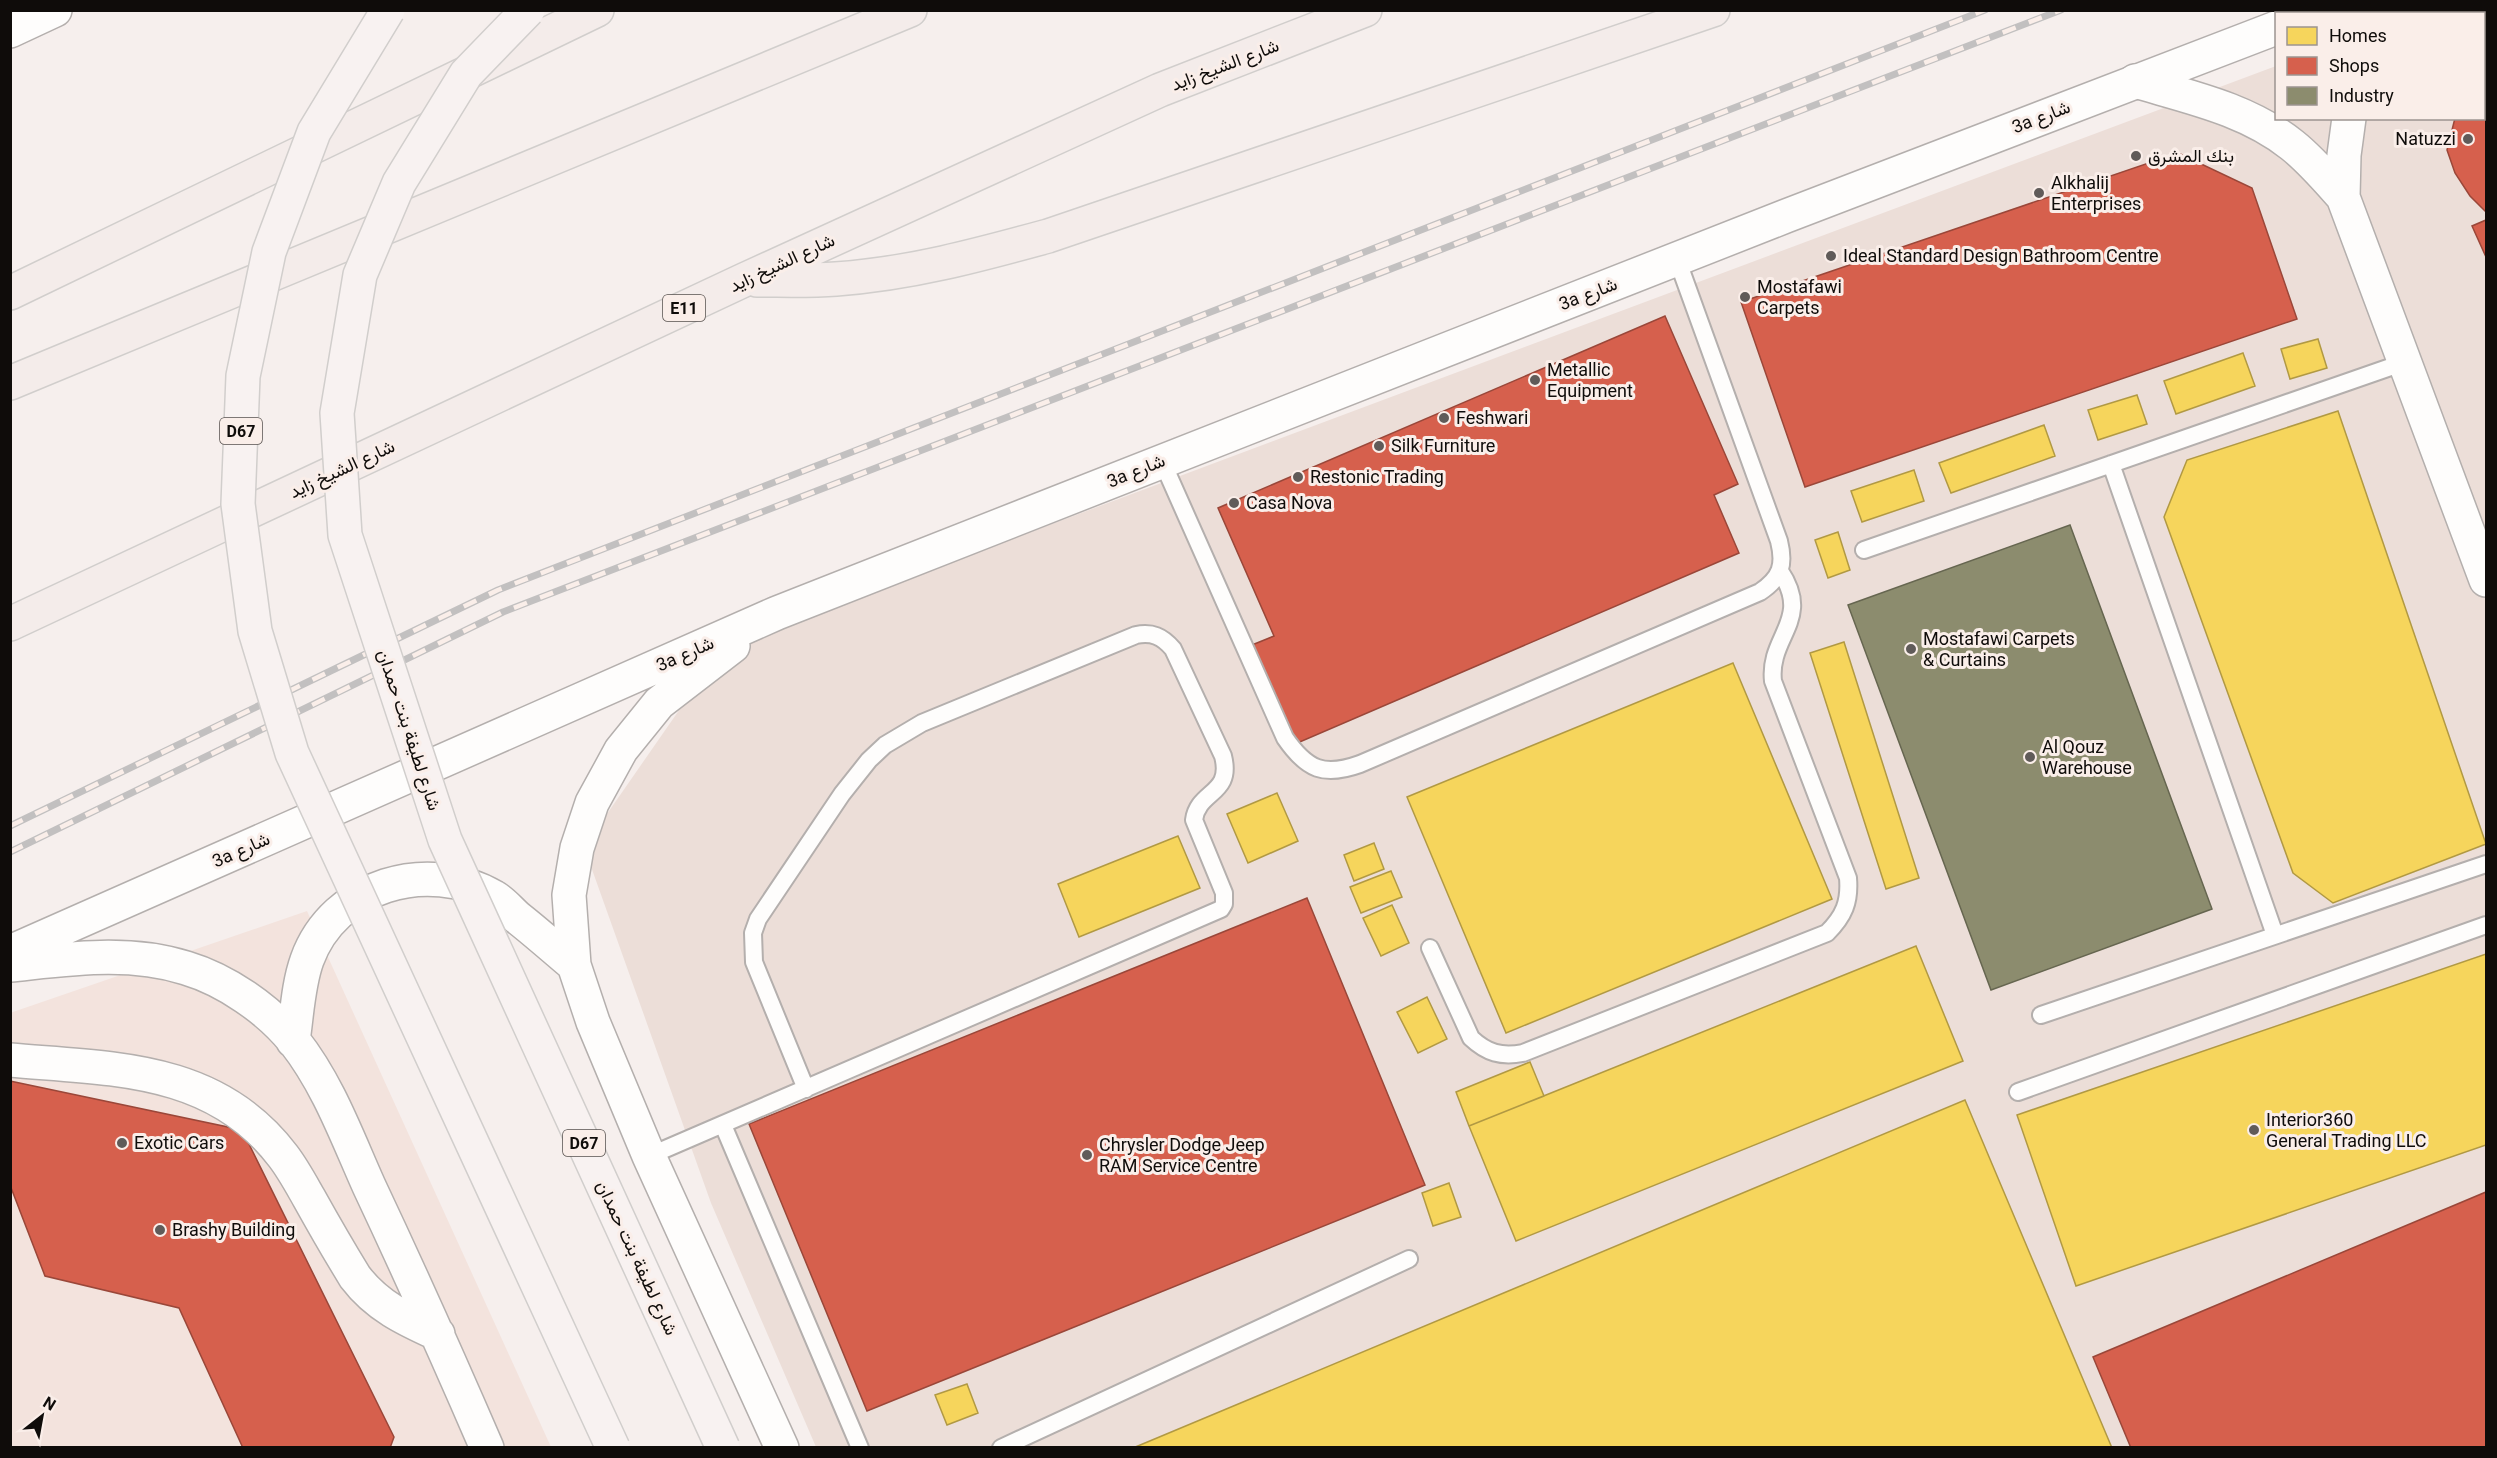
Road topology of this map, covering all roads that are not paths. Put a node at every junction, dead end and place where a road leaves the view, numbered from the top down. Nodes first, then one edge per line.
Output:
1 (55, 10) edge
2 (388, 10) edge
3 (528, 10) edge
4 (597, 10) edge
5 (910, 10) edge
6 (1365, 10) edge
7 (1713, 10) edge
8 (2275, 29) edge
9 (10, 31) edge
10 (2135, 81) junction
11 (2349, 120) edge
12 (2343, 197) junction
13 (1677, 259) junction
14 (744, 280) junction
15 (10, 292) edge
16 (2405, 362) junction
17 (10, 383) edge
18 (1162, 461) junction
19 (2110, 464) junction
20 (1864, 550) dead end
21 (1780, 571) junction
22 (2487, 580) edge
23 (777, 613) junction
24 (10, 624) edge
25 (2487, 864) edge
26 (2487, 925) edge
27 (2275, 935) junction
28 (1430, 948) dead end
29 (10, 952) edge
30 (10, 965) edge
31 (574, 965) junction
32 (2041, 1015) dead end
33 (293, 1041) junction
34 (10, 1060) edge
35 (806, 1089) junction
36 (2018, 1092) dead end
37 (723, 1125) junction
38 (649, 1156) junction
39 (1409, 1259) dead end
40 (438, 1334) junction
41 (487, 1448) edge
42 (613, 1448) edge
43 (723, 1448) edge
44 (782, 1448) edge
45 (860, 1448) edge
46 (1001, 1448) edge

1 - 9 street
2 - 42 main road, D67, bridge
3 - 43 main road, شارع لطيفة بنت حمدان / D67, bridge
4 - 15 highway
5 - 17 highway
6 - 14 highway, شارع الشيخ زايد / E11
7 - 14 highway
8 - 10 street, 3a شارع
10 - 12 street
10 - 13 street, 3a شارع
11 - 12 street
12 - 16 street
13 - 18 street, 3a شارع
13 - 21 lane
14 - 24 highway, شارع الشيخ زايد / E11
16 - 19 lane
16 - 22 street
18 - 21 lane
18 - 23 street, 3a شارع
19 - 20 lane
19 - 27 lane
21 - 28 lane
23 - 29 street, 3a شارع
23 - 31 street
25 - 27 lane
26 - 36 lane
27 - 32 lane
30 - 33 street
31 - 33 street
31 - 38 street
33 - 40 street
34 - 40 street
35 - 35 lane
35 - 37 lane
37 - 38 lane
37 - 45 lane
38 - 44 street
39 - 46 lane
40 - 41 street

